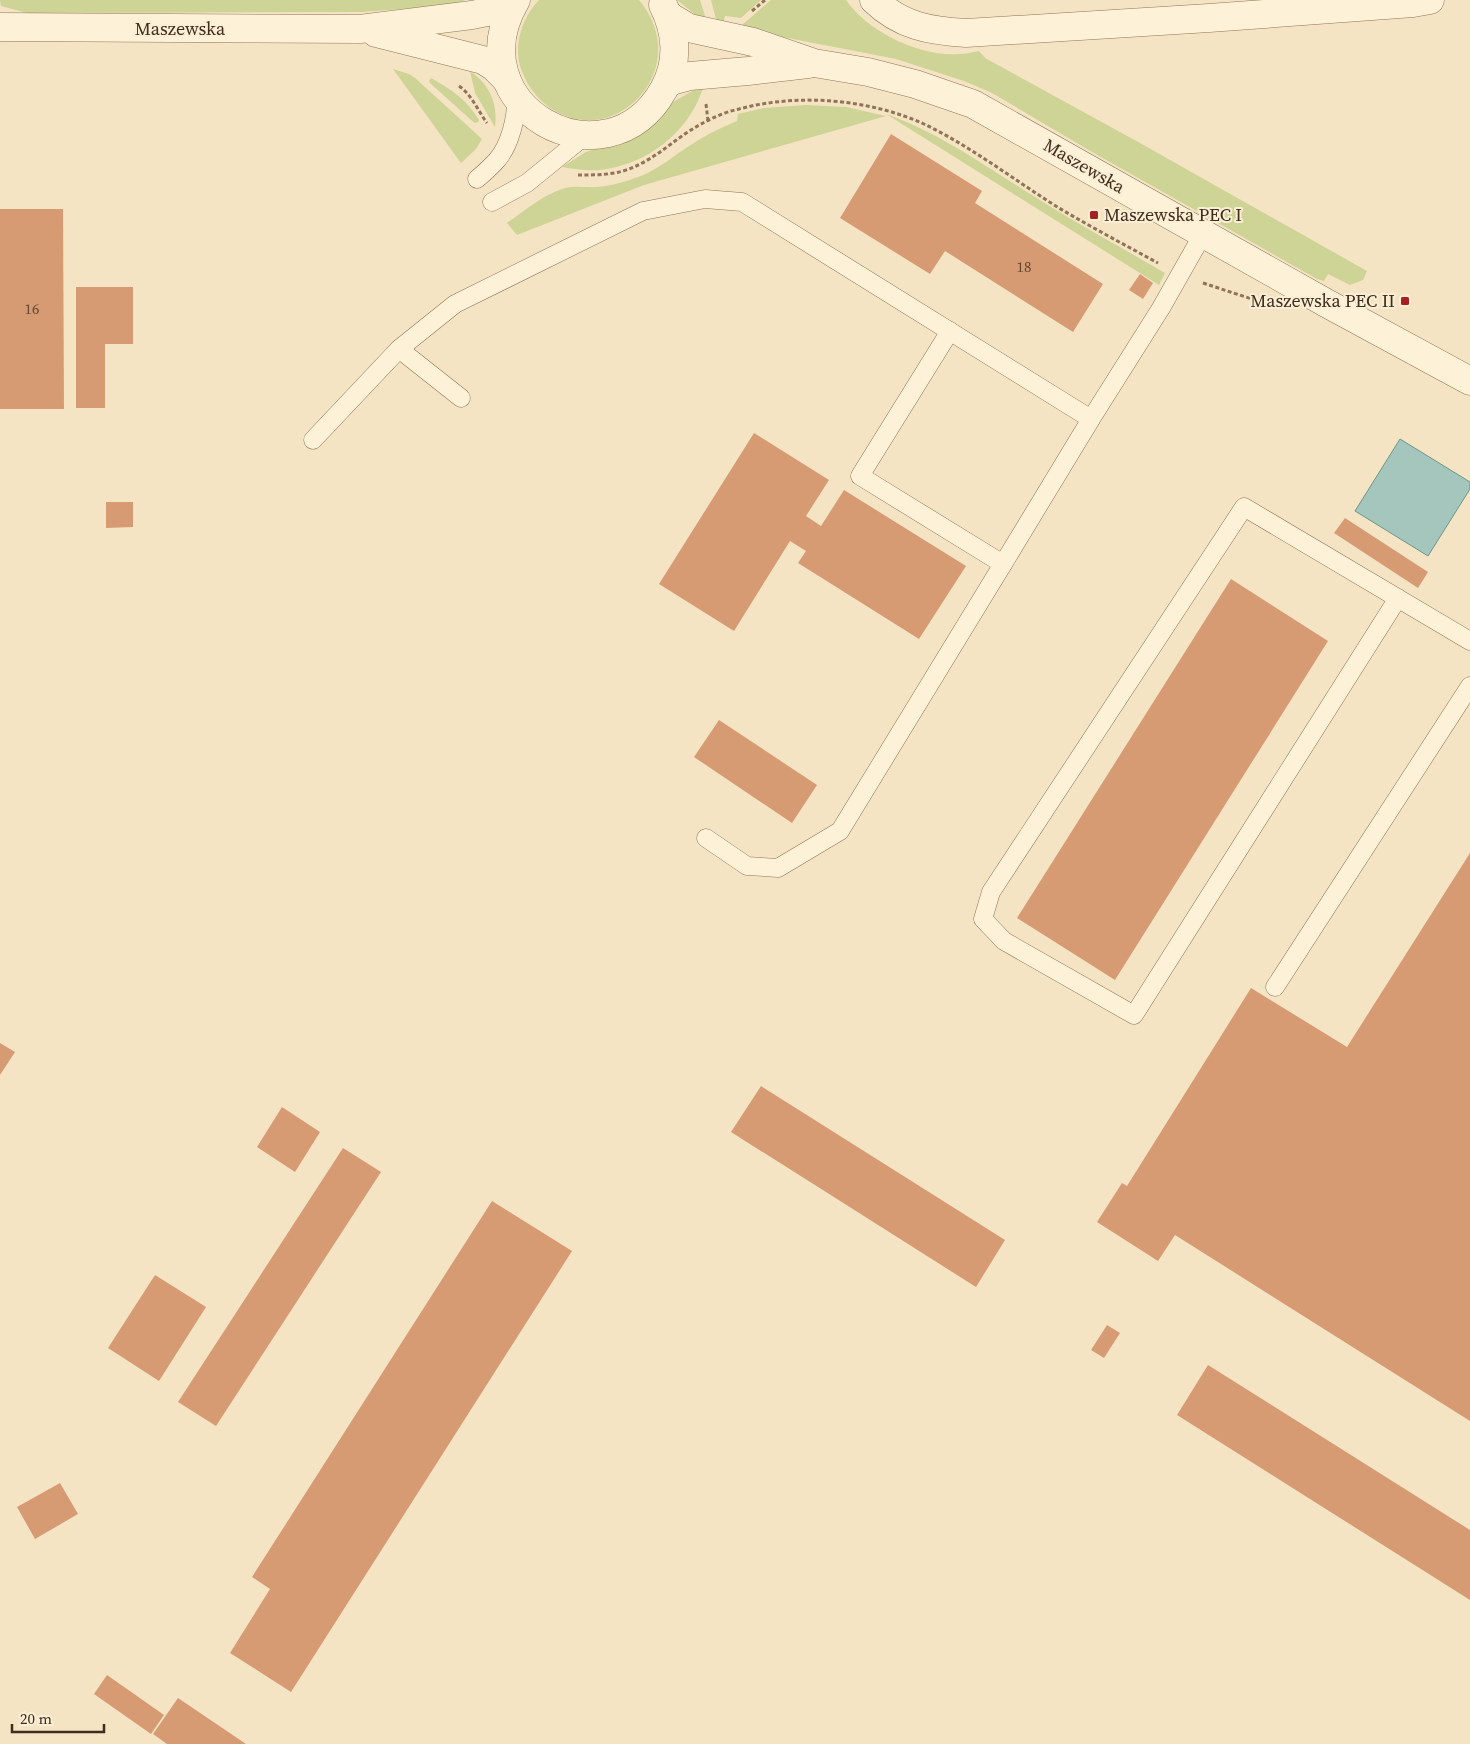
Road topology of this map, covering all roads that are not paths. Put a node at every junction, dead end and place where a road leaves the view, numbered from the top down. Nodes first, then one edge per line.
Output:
1 (514, 0) edge
2 (874, 0) edge
3 (1430, 0) edge
4 (664, 8) edge
5 (0, 27) edge
6 (360, 30) junction
7 (814, 63) junction
8 (668, 82) junction
9 (511, 88) junction
10 (586, 135) junction
11 (477, 180) dead end
12 (492, 202) dead end
13 (1203, 234) junction
14 (950, 331) junction
15 (400, 349) junction
16 (1470, 381) edge
17 (461, 398) dead end
18 (1091, 419) junction
19 (313, 440) dead end
20 (1003, 564) junction
21 (1398, 598) junction
22 (1470, 641) edge
23 (1470, 686) edge
24 (706, 838) dead end
25 (1275, 987) dead end

1 - 6 street, Maszewska
1 - 9 street
2 - 3 street
4 - 7 street, Maszewska
4 - 8 street, Maszewska
5 - 6 street, Maszewska
6 - 9 street, Maszewska
7 - 8 street, Maszewska
7 - 13 street, Maszewska
8 - 10 street, Maszewska
9 - 10 street, Maszewska
9 - 11 lane
10 - 12 lane
13 - 16 street, Maszewska
13 - 18 lane
14 - 15 lane
14 - 18 lane
14 - 20 lane
15 - 17 lane
15 - 19 lane
18 - 20 lane
20 - 24 lane
21 - 21 lane
21 - 22 lane
23 - 25 lane

